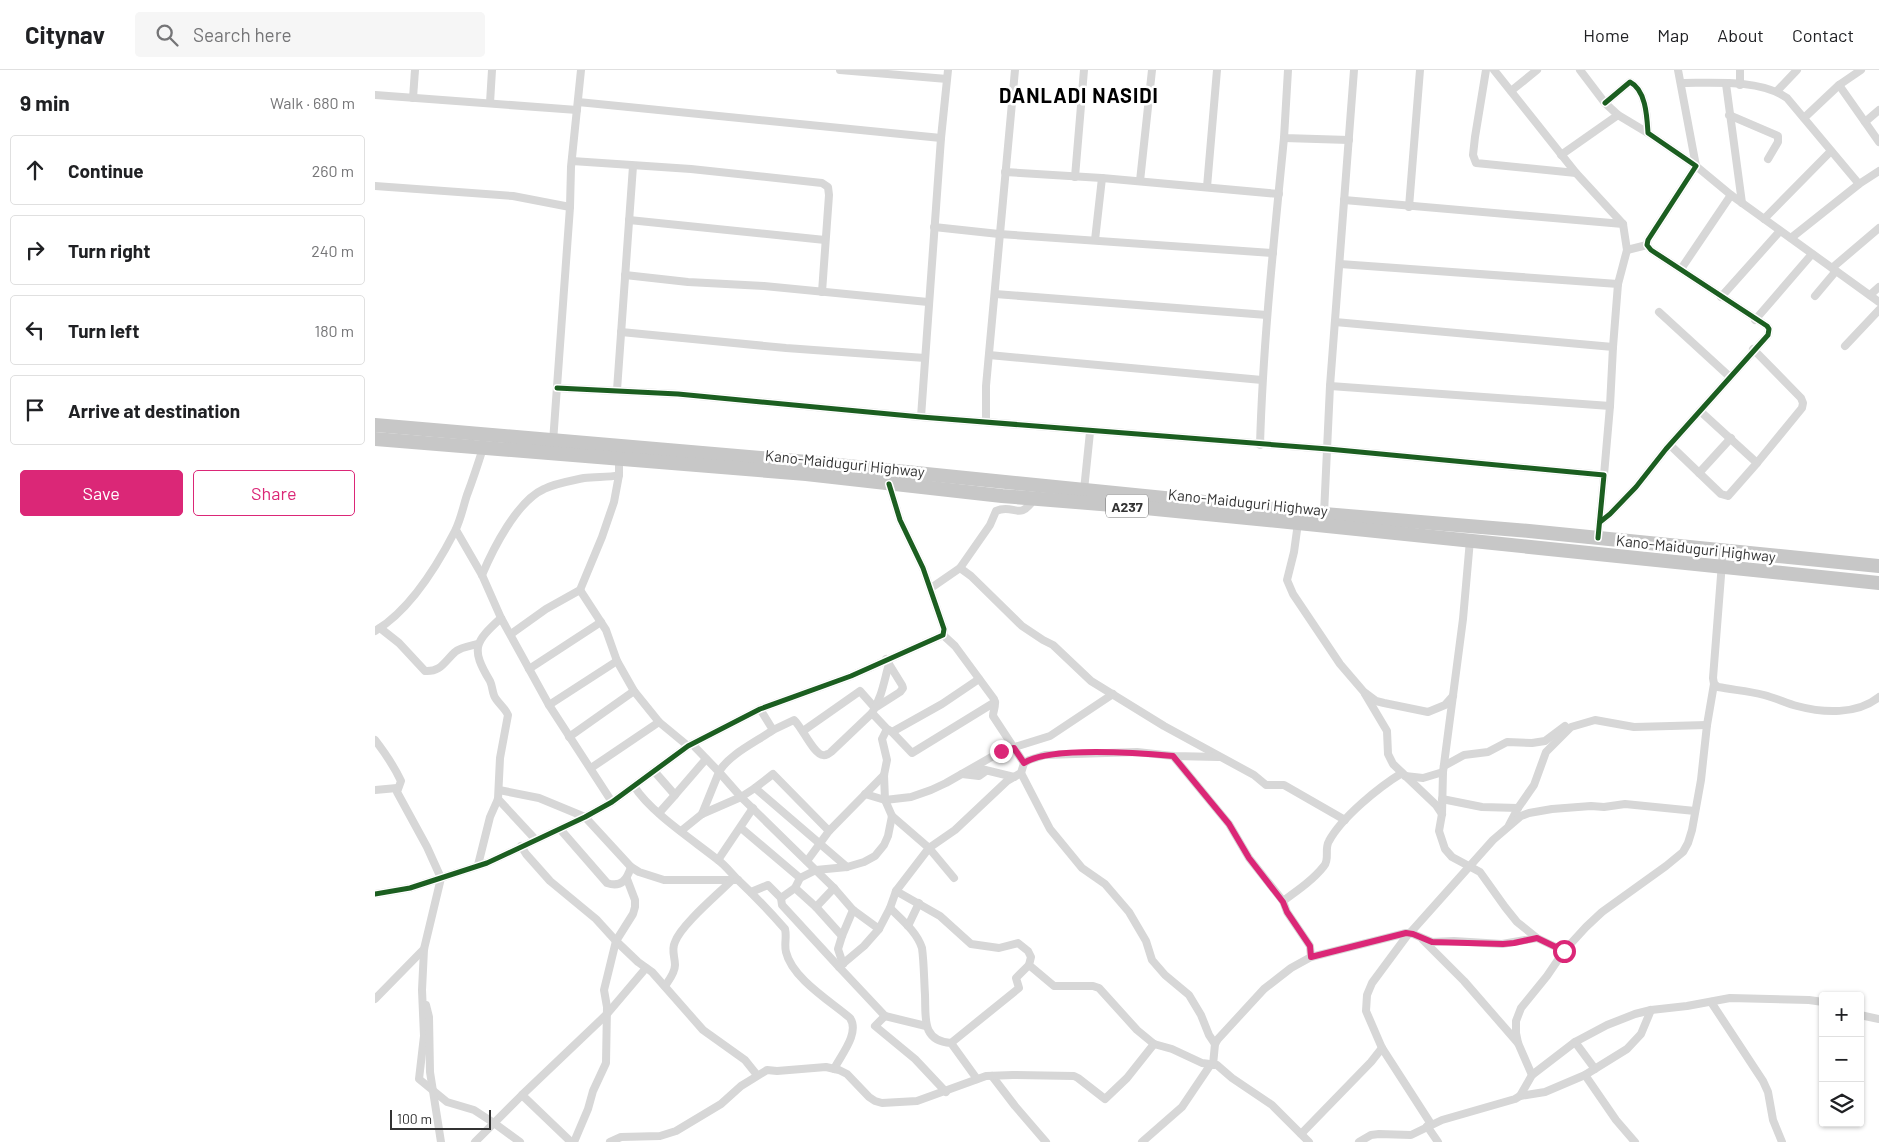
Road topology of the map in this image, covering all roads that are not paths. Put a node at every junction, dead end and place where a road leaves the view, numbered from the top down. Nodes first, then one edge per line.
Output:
1 (415, 70) edge
2 (492, 70) edge
3 (581, 70) edge
4 (840, 70) edge
5 (948, 70) edge
6 (1015, 70) edge
7 (1083, 70) edge
8 (1152, 70) edge
9 (1217, 70) edge
10 (1288, 70) edge
11 (1354, 70) edge
12 (1420, 70) edge
13 (1486, 70) edge
14 (1494, 70) edge
15 (1537, 70) edge
16 (1580, 70) edge
17 (1678, 70) edge
18 (1740, 70) edge
19 (1797, 70) edge
20 (1861, 70) edge
21 (880, 72) edge
22 (947, 79) junction
23 (1681, 83) junction
24 (1726, 84) junction
25 (1740, 85) junction
26 (1839, 85) junction
27 (1777, 91) junction
28 (1511, 92) junction
29 (375, 95) edge
30 (413, 98) junction
31 (1605, 102) junction
32 (489, 103) junction
33 (578, 106) junction
34 (1879, 110) edge
35 (1618, 115) junction
36 (1729, 115) junction
37 (1804, 118) junction
38 (1865, 122) junction
39 (1649, 133) junction
40 (941, 138) junction
41 (1284, 138) junction
42 (1349, 140) junction
43 (1879, 142) edge
44 (1831, 151) junction
45 (1561, 155) junction
46 (1768, 159) dead end
47 (572, 161) junction
48 (633, 166) junction
49 (1696, 166) junction
50 (1879, 171) edge
51 (1005, 172) junction
52 (1576, 173) junction
53 (1075, 176) junction
54 (1101, 178) junction
55 (1141, 182) junction
56 (1859, 184) junction
57 (375, 186) edge
58 (1207, 187) junction
59 (1279, 194) junction
60 (1731, 195) junction
61 (1344, 200) junction
62 (1742, 203) junction
63 (1409, 206) junction
64 (570, 207) junction
65 (1764, 219) junction
66 (629, 220) junction
67 (1623, 224) junction
68 (934, 227) junction
69 (1879, 228) edge
70 (1780, 230) junction
71 (999, 234) junction
72 (1791, 238) junction
73 (825, 240) junction
74 (1095, 240) junction
75 (1647, 245) junction
76 (1627, 250) junction
77 (1273, 253) junction
78 (1813, 254) junction
79 (1340, 264) junction
80 (1834, 269) junction
81 (1681, 270) junction
82 (625, 275) junction
83 (1618, 284) junction
84 (1879, 287) edge
85 (822, 292) junction
86 (995, 294) junction
87 (1870, 295) junction
88 (1815, 296) dead end
89 (1721, 297) junction
90 (928, 302) junction
91 (1879, 302) edge
92 (1879, 310) edge
93 (1659, 312) dead end
94 (1267, 315) junction
95 (1755, 320) junction
96 (1335, 322) junction
97 (621, 332) junction
98 (1845, 346) dead end
99 (1613, 347) junction
100 (1753, 349) junction
101 (989, 355) junction
102 (925, 358) junction
103 (1730, 377) junction
104 (1262, 380) junction
105 (1330, 386) junction
106 (557, 388) junction
107 (617, 390) junction
108 (1611, 406) junction
109 (1700, 411) junction
110 (921, 417) junction
111 (986, 422) junction
112 (375, 425) edge
113 (1089, 432) junction
114 (1731, 438) junction
115 (375, 439) edge
116 (1260, 445) junction
117 (1670, 445) junction
118 (552, 447) junction
119 (483, 448) junction
120 (1328, 450) junction
121 (619, 458) junction
122 (1757, 463) junction
123 (1699, 473) junction
124 (619, 475) junction
125 (1604, 475) junction
126 (889, 484) junction
127 (1084, 490) junction
128 (1034, 499) junction
129 (1324, 514) junction
130 (1601, 522) junction
131 (1298, 523) junction
132 (456, 530) junction
133 (1599, 538) junction
134 (1470, 540) junction
135 (1723, 550) junction
136 (1879, 566) edge
137 (1721, 567) junction
138 (960, 568) junction
139 (482, 574) junction
140 (1879, 583) edge
141 (931, 588) junction
142 (580, 590) junction
143 (501, 618) junction
144 (601, 622) junction
145 (378, 630) edge
146 (511, 634) junction
147 (943, 635) junction
148 (477, 644) junction
149 (617, 661) junction
150 (888, 661) junction
151 (529, 668) junction
152 (851, 676) junction
153 (979, 679) junction
154 (1714, 684) junction
155 (634, 691) junction
156 (860, 691) junction
157 (1364, 692) junction
158 (1113, 694) junction
159 (1453, 696) junction
160 (1879, 698) edge
161 (995, 702) junction
162 (549, 705) junction
163 (760, 709) junction
164 (873, 711) junction
165 (659, 722) junction
166 (1577, 724) junction
167 (1707, 725) junction
168 (773, 730) junction
169 (890, 730) junction
170 (803, 731) junction
171 (569, 737) junction
172 (375, 740) edge
173 (690, 745) junction
174 (1014, 748) junction
175 (1173, 756) junction
176 (1219, 757) junction
177 (706, 759) junction
178 (1024, 763) junction
179 (591, 768) junction
180 (1444, 769) junction
181 (654, 771) junction
182 (719, 772) junction
183 (962, 774) junction
184 (884, 775) junction
185 (1018, 775) junction
186 (1403, 775) junction
187 (634, 786) junction
188 (397, 788) junction
189 (755, 788) junction
190 (375, 790) edge
191 (499, 790) junction
192 (865, 794) junction
193 (675, 795) junction
194 (741, 797) junction
195 (498, 799) junction
196 (1442, 799) junction
197 (885, 800) junction
198 (612, 802) junction
199 (770, 802) junction
200 (1518, 808) junction
201 (755, 809) junction
202 (1695, 811) junction
203 (659, 813) junction
204 (702, 814) junction
205 (1442, 814) junction
206 (585, 816) junction
207 (892, 816) junction
208 (1345, 820) junction
209 (1508, 827) junction
210 (741, 828) junction
211 (560, 829) junction
212 (829, 830) junction
213 (681, 831) junction
214 (535, 839) junction
215 (820, 842) junction
216 (521, 846) junction
217 (929, 848) junction
218 (719, 860) junction
219 (807, 861) junction
220 (478, 866) junction
221 (631, 867) junction
222 (847, 867) junction
223 (1470, 867) junction
224 (816, 870) junction
225 (441, 878) junction
226 (801, 878) junction
227 (954, 878) dead end
228 (627, 879) junction
229 (734, 880) junction
230 (795, 888) junction
231 (834, 888) junction
232 (896, 891) junction
233 (751, 892) junction
234 (375, 894) edge
235 (781, 898) junction
236 (1283, 902) junction
237 (919, 903) junction
238 (816, 907) junction
239 (890, 908) junction
240 (853, 910) junction
241 (908, 926) junction
242 (879, 929) junction
243 (1409, 933) junction
244 (842, 936) junction
245 (1420, 937) junction
246 (1537, 938) junction
247 (616, 941) junction
248 (424, 949) junction
249 (1564, 951) junction
250 (1311, 957) junction
251 (841, 965) junction
252 (1029, 965) junction
253 (646, 968) junction
254 (665, 986) junction
255 (422, 990) junction
256 (375, 999) edge
257 (1819, 1001) edge
258 (1711, 1002) junction
259 (1651, 1010) junction
260 (607, 1014) junction
261 (885, 1016) junction
262 (1864, 1016) edge
263 (1879, 1019) edge
264 (926, 1026) junction
265 (1575, 1042) junction
266 (951, 1043) junction
267 (1518, 1043) junction
268 (1154, 1044) junction
269 (1215, 1044) junction
270 (1382, 1048) junction
271 (1212, 1065) junction
272 (834, 1069) junction
273 (1595, 1069) junction
274 (757, 1074) junction
275 (1532, 1075) junction
276 (1585, 1075) junction
277 (993, 1076) junction
278 (977, 1079) junction
279 (433, 1092) junction
280 (946, 1092) junction
281 (522, 1095) junction
282 (1520, 1096) junction
283 (494, 1123) junction
284 (1429, 1125) junction
285 (669, 1134) junction
286 (1301, 1134) junction
287 (441, 1142) edge
288 (475, 1142) edge
289 (520, 1142) edge
290 (572, 1142) edge
291 (610, 1142) edge
292 (663, 1142) edge
293 (1046, 1142) edge
294 (1142, 1142) edge
295 (1309, 1142) edge
296 (1359, 1142) edge
297 (1438, 1142) edge
298 (1635, 1142) edge
299 (1782, 1142) edge

1 - 30 street
2 - 32 street
3 - 33 street
4 - 21 street
5 - 22 street
6 - 51 street
7 - 53 street
8 - 55 street
9 - 58 street
10 - 41 street
11 - 42 street
12 - 63 street
13 - 52 street
14 - 28 street
15 - 28 street
16 - 31 street
17 - 23 street
18 - 25 street
19 - 27 street
20 - 26 street
21 - 22 street
22 - 40 street
23 - 24 street
23 - 49 street
24 - 25 street
24 - 36 street
25 - 27 street
26 - 37 street
26 - 38 street
27 - 37 street
28 - 45 street
29 - 30 street
30 - 32 street
31 - 35 street
31 - 39 street
32 - 33 street
33 - 40 street
33 - 47 street
34 - 38 street
35 - 39 street
35 - 45 street
36 - 46 street
36 - 62 street
37 - 44 street
38 - 43 street
39 - 49 street
40 - 68 street
41 - 42 street
41 - 59 street
42 - 61 street
44 - 56 street
44 - 65 street
45 - 52 street
47 - 48 street
47 - 64 street
48 - 66 street
48 - 73 street
49 - 60 street
49 - 75 street
50 - 56 street
51 - 53 street
51 - 71 street
52 - 67 street
53 - 54 street
54 - 55 street
54 - 74 street
55 - 58 street
56 - 72 street
57 - 64 street
58 - 59 street
59 - 77 street
60 - 62 street
60 - 81 street
61 - 63 street
61 - 79 street
62 - 65 street
63 - 67 street
64 - 106 street
65 - 70 street
66 - 73 street
66 - 82 street
67 - 76 street
68 - 71 street
68 - 90 street
69 - 80 street
70 - 72 street
70 - 89 street
71 - 74 street
71 - 86 street
72 - 78 street
73 - 85 street
74 - 77 street
75 - 76 street
75 - 81 street
76 - 83 street
77 - 94 street
78 - 80 street
78 - 95 street
79 - 83 street
79 - 96 street
80 - 87 street
80 - 88 street
81 - 89 street
82 - 85 street
82 - 97 street
83 - 99 street
84 - 87 street
85 - 90 street
86 - 94 street
86 - 101 street
87 - 91 street
89 - 95 street
90 - 102 street
92 - 98 street
93 - 103 street
94 - 104 street
95 - 100 street
96 - 99 street
96 - 105 street
97 - 102 street
97 - 107 street
99 - 108 street
100 - 103 street
100 - 122 street
101 - 104 street
101 - 111 street
102 - 110 street
103 - 109 street
104 - 116 street
105 - 108 street
105 - 120 street
106 - 107 street
106 - 118 street
107 - 110 street
108 - 125 street
109 - 114 street
109 - 117 street
110 - 111 street
111 - 113 street
112 - 118 highway, Kano-Maiduguri Highway / A237
113 - 116 street
113 - 127 street
114 - 122 street
114 - 123 street
115 - 119 highway, Kano-Maiduguri Highway / A237
116 - 120 street
117 - 123 street
117 - 130 street
118 - 119 highway, Kano-Maiduguri Highway / A237
118 - 121 highway, Kano-Maiduguri Highway / A237
118 - 127 highway, Kano-Maiduguri Highway / A237
119 - 132 street
120 - 125 street
120 - 129 street
121 - 124 street
121 - 126 highway, Kano-Maiduguri Highway / A237
122 - 123 street
124 - 139 street
124 - 142 street
125 - 130 street
126 - 128 highway, Kano-Maiduguri Highway / A237
126 - 141 street
127 - 129 highway, Kano-Maiduguri Highway / A237
128 - 131 highway, Kano-Maiduguri Highway / A237
128 - 138 street
129 - 133 highway, Kano-Maiduguri Highway / A237
130 - 133 street
131 - 134 highway, Kano-Maiduguri Highway / A237
131 - 157 street
132 - 139 street
132 - 145 street
133 - 135 highway, Kano-Maiduguri Highway / A237
134 - 137 highway, Kano-Maiduguri Highway / A237
134 - 159 street
135 - 136 highway, Kano-Maiduguri Highway / A237
135 - 137 street
137 - 140 highway, Kano-Maiduguri Highway / A237
137 - 154 street
138 - 141 street
138 - 158 street
139 - 143 street
141 - 147 street
142 - 144 street
142 - 146 street
143 - 146 street
143 - 148 street
144 - 149 street
144 - 151 street
145 - 148 street
146 - 151 street
147 - 150 street
147 - 153 street
148 - 191 street
149 - 155 street
149 - 162 street
150 - 152 street
150 - 164 street
150 - 164 street
151 - 162 street
152 - 156 street
152 - 163 street
153 - 161 street
153 - 169 street
154 - 160 street
154 - 167 street
155 - 165 street
155 - 171 street
156 - 164 street
156 - 170 street
157 - 159 street
157 - 186 street
158 - 174 street
158 - 176 street
159 - 180 street
161 - 169 street
161 - 174 street
162 - 171 street
163 - 168 street
163 - 173 street
164 - 169 street
164 - 170 street
165 - 173 street
165 - 179 street
166 - 167 street
166 - 180 street
166 - 200 street
167 - 202 street
168 - 170 street
168 - 182 street
169 - 184 street
171 - 179 street
172 - 188 street
173 - 177 street
173 - 181 street
174 - 178 street
174 - 183 street
175 - 176 street
175 - 178 street
175 - 236 street
176 - 208 street
177 - 182 street
177 - 193 street
178 - 185 street
179 - 198 street
180 - 186 street
180 - 196 street
181 - 187 street
181 - 193 street
182 - 194 street
182 - 204 street
183 - 185 street
183 - 197 street
184 - 192 street
184 - 197 street
185 - 217 street
185 - 269 street
186 - 205 street
186 - 208 street
187 - 198 street
187 - 203 street
188 - 190 street
188 - 225 street
189 - 194 street
189 - 199 street
189 - 212 street
191 - 195 street
191 - 206 street
192 - 197 street
192 - 212 street
193 - 203 street
194 - 201 street
194 - 204 street
195 - 214 street
195 - 220 street
196 - 200 street
196 - 205 street
197 - 207 street
198 - 206 street
199 - 201 street
199 - 215 street
200 - 209 street
201 - 210 street
201 - 219 street
202 - 209 street
202 - 249 street
203 - 213 street
204 - 213 street
205 - 223 street
206 - 211 street
206 - 221 street
207 - 217 street
207 - 222 street
208 - 236 street
209 - 223 street
210 - 218 street
210 - 226 street
211 - 214 street
211 - 228 street
212 - 215 street
213 - 218 street
214 - 216 street
215 - 219 street
215 - 222 street
216 - 220 street
216 - 247 street
217 - 227 street
217 - 232 street
218 - 229 street
219 - 224 street
220 - 225 street
221 - 228 street
221 - 229 street
222 - 224 street
223 - 243 street
223 - 246 street
224 - 226 street
224 - 231 street
225 - 234 street
225 - 248 street
226 - 230 street
228 - 247 street
229 - 233 street
229 - 254 street
230 - 235 street
230 - 238 street
231 - 238 street
231 - 240 street
232 - 237 street
232 - 239 street
233 - 235 street
233 - 272 street
235 - 251 street
236 - 250 street
237 - 241 street
237 - 252 street
238 - 244 street
239 - 241 street
239 - 242 street
240 - 242 street
240 - 244 street
241 - 264 street
242 - 251 street
243 - 245 street
243 - 250 street
243 - 270 street
244 - 251 street
245 - 246 street
245 - 267 street
246 - 249 street
247 - 253 street
247 - 260 street
248 - 255 street
248 - 256 street
249 - 267 street
250 - 269 street
251 - 261 street
252 - 266 street
252 - 268 street
253 - 254 street
253 - 260 street
254 - 274 street
255 - 279 street
255 - 279 street
257 - 258 street
258 - 259 street
258 - 299 street
259 - 265 street
259 - 273 street
260 - 281 street
260 - 290 street
261 - 264 street
261 - 280 street
262 - 263 street
264 - 266 street
265 - 273 street
265 - 275 street
266 - 278 street
267 - 275 street
268 - 271 street
268 - 277 street
269 - 271 street
270 - 284 street
270 - 286 street
271 - 286 street
271 - 294 street
272 - 274 street
272 - 280 street
273 - 276 street
274 - 285 street
275 - 282 street
276 - 282 street
276 - 298 street
277 - 278 street
277 - 293 street
278 - 280 street
279 - 283 street
279 - 287 street
281 - 283 street
281 - 290 street
282 - 284 street
283 - 288 street
283 - 289 street
284 - 296 street
284 - 297 street
285 - 291 street
285 - 292 street
286 - 295 street

